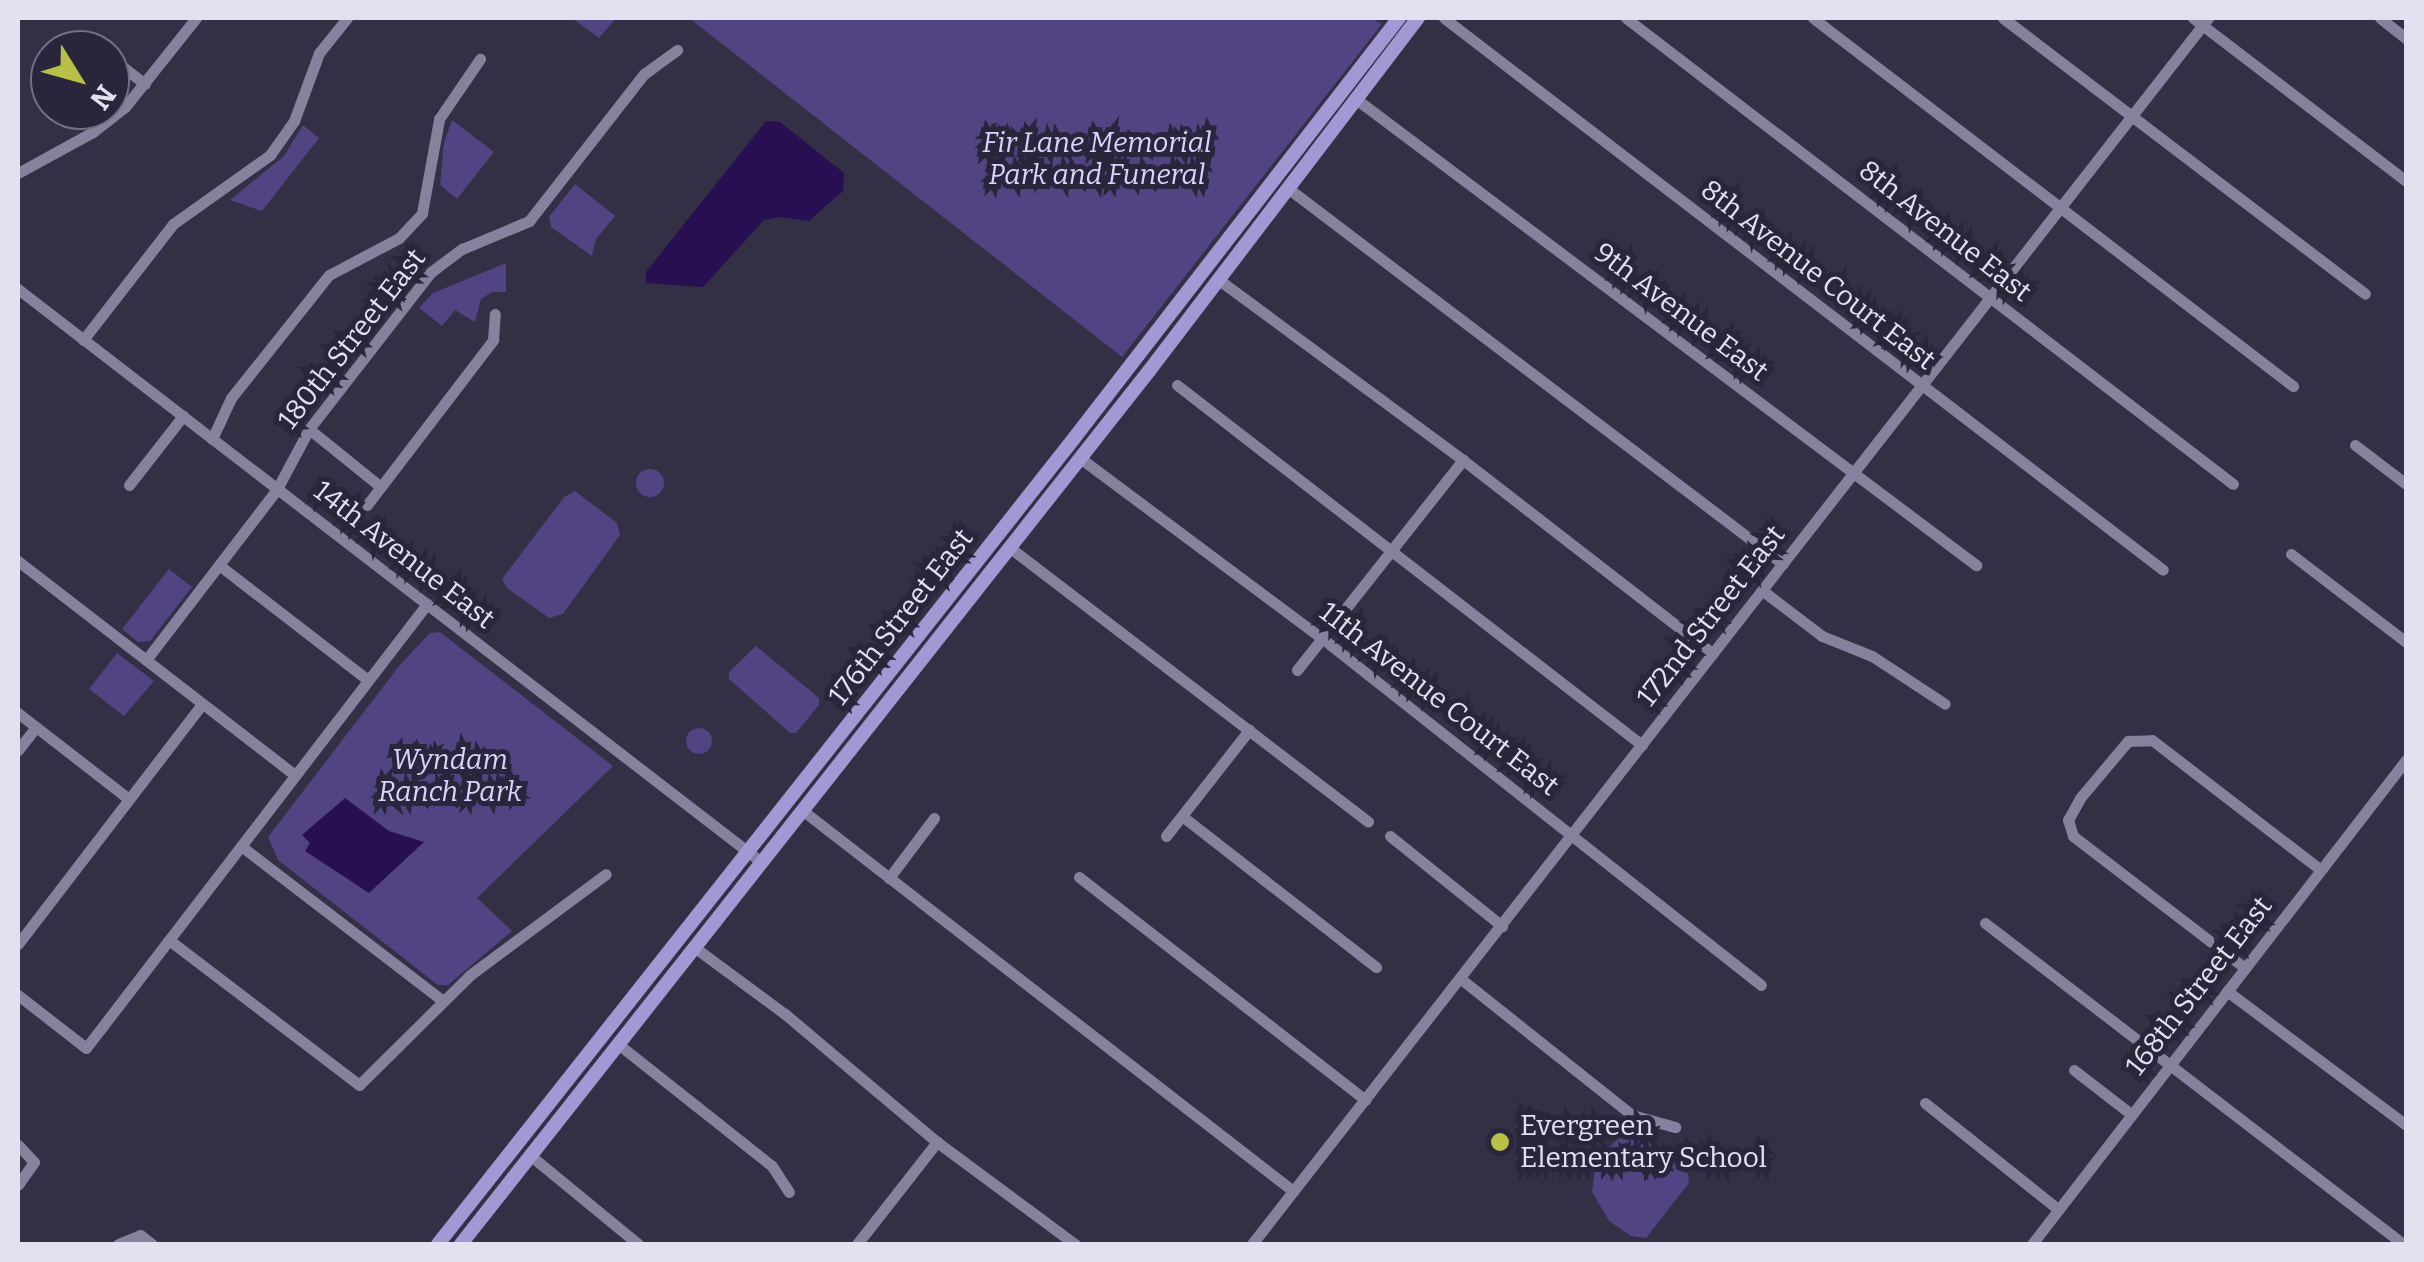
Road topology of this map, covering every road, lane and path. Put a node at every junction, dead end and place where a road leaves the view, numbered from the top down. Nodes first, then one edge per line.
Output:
1 (196, 18) edge
2 (347, 18) edge
3 (1399, 18) edge
4 (1418, 18) edge
5 (1444, 18) edge
6 (1626, 18) edge
7 (1813, 18) edge
8 (2003, 18) edge
9 (2380, 18) edge
10 (2201, 20) edge
11 (2406, 38) edge
12 (677, 50) dead end
13 (480, 59) dead end
14 (130, 72) edge
15 (145, 84) junction
16 (1356, 99) junction
17 (2130, 116) junction
18 (18, 173) edge
19 (2406, 181) edge
20 (1289, 189) junction
21 (2060, 207) junction
22 (1219, 280) junction
23 (18, 290) edge
24 (2365, 294) dead end
25 (1990, 297) junction
26 (496, 314) dead end
27 (83, 340) junction
28 (1121, 378) junction
29 (1177, 385) dead end
30 (2293, 386) dead end
31 (1921, 387) junction
32 (183, 416) junction
33 (310, 429) junction
34 (212, 439) junction
35 (2355, 445) dead end
36 (1080, 458) junction
37 (1463, 460) junction
38 (1853, 475) junction
39 (2233, 484) dead end
40 (2406, 484) edge
41 (129, 485) dead end
42 (381, 487) junction
43 (277, 489) junction
44 (367, 505) dead end
45 (1009, 547) junction
46 (1394, 549) junction
47 (2292, 554) dead end
48 (18, 561) edge
49 (1783, 564) junction
50 (219, 565) junction
51 (1976, 565) dead end
52 (2163, 570) dead end
53 (1763, 591) junction
54 (427, 604) junction
55 (1323, 638) junction
56 (2406, 642) edge
57 (1713, 654) junction
58 (146, 660) junction
59 (1298, 670) dead end
60 (368, 680) junction
61 (866, 702) junction
62 (202, 704) junction
63 (1944, 704) dead end
64 (18, 713) edge
65 (36, 727) junction
66 (1249, 730) junction
67 (1642, 745) junction
68 (18, 750) edge
69 (2406, 760) edge
70 (294, 775) junction
71 (129, 799) junction
72 (802, 810) junction
73 (1182, 816) junction
74 (934, 818) dead end
75 (1368, 821) dead end
76 (1166, 836) dead end
77 (1390, 836) dead end
78 (1573, 836) junction
79 (240, 846) junction
80 (746, 852) junction
81 (760, 861) junction
82 (2321, 870) junction
83 (606, 874) dead end
84 (1079, 877) dead end
85 (889, 878) junction
86 (1985, 923) dead end
87 (1502, 926) junction
88 (169, 940) junction
89 (18, 944) edge
90 (694, 947) junction
91 (1376, 968) dead end
92 (2244, 968) junction
93 (1461, 979) junction
94 (1761, 985) dead end
95 (2227, 991) junction
96 (18, 996) edge
97 (443, 1001) junction
98 (618, 1044) junction
99 (2169, 1065) junction
100 (2074, 1070) dead end
101 (556, 1094) junction
102 (1365, 1100) junction
103 (1925, 1103) dead end
104 (571, 1104) junction
105 (2131, 1114) junction
106 (2406, 1125) edge
107 (1675, 1126) dead end
108 (937, 1142) junction
109 (18, 1145) edge
110 (531, 1156) junction
111 (18, 1185) edge
112 (788, 1192) dead end
113 (1293, 1192) junction
114 (2059, 1210) junction
115 (1255, 1243) edge
116 (118, 1244) edge
117 (152, 1244) edge
118 (438, 1244) edge
119 (461, 1244) edge
120 (638, 1244) edge
121 (856, 1244) edge
122 (1075, 1244) edge
123 (2032, 1244) edge
124 (2403, 1244) edge

1 - 15 street
2 - 27 street
3 - 28 main road, 176th Street East
4 - 16 main road, 176th Street East
5 - 31 street, 8th Avenue Court East
6 - 25 street, 8th Avenue East
7 - 21 street
8 - 17 street
9 - 11 street
10 - 17 street, 172nd Street East
10 - 19 street
12 - 33 street, 180th Street East
13 - 34 street
14 - 15 street
15 - 18 street
16 - 20 main road, 176th Street East
16 - 38 street, 9th Avenue East
17 - 21 street, 172nd Street East
17 - 24 street
20 - 22 main road, 176th Street East
20 - 49 street
21 - 25 street, 172nd Street East
21 - 30 street
22 - 36 main road, 176th Street East
22 - 37 street
23 - 27 street, 14th Avenue East
25 - 31 street, 172nd Street East
25 - 39 street, 8th Avenue East
26 - 42 street
27 - 32 street, 14th Avenue East
28 - 36 main road
28 - 61 main road, 176th Street East
29 - 46 street
31 - 38 street, 172nd Street East
31 - 52 street, 8th Avenue Court East
32 - 34 street, 14th Avenue East
32 - 41 street
33 - 42 street
33 - 43 street, 180th Street East
34 - 43 street, 14th Avenue East
35 - 40 street
36 - 45 main road, 176th Street East
36 - 55 street, 11th Avenue Court East
37 - 46 street
37 - 57 street
38 - 49 street, 172nd Street East
38 - 51 street, 9th Avenue East
42 - 44 street
43 - 50 street, 180th Street East
43 - 54 street, 14th Avenue East
45 - 66 street
45 - 72 main road, 176th Street East
46 - 55 street
46 - 67 street
47 - 56 street
48 - 58 street
49 - 53 street, 172nd Street East
50 - 58 street, 180th Street East
50 - 60 street
53 - 57 street, 172nd Street East
53 - 63 street
54 - 60 street
54 - 80 street, 14th Avenue East
55 - 59 street
55 - 78 street, 11th Avenue Court East
57 - 67 street, 172nd Street East
58 - 62 street
60 - 70 street
61 - 72 main road
61 - 80 main road, 176th Street East
62 - 70 street
62 - 71 street
64 - 65 street
65 - 68 street
65 - 71 street
66 - 73 street
66 - 75 street
67 - 78 street, 172nd Street East
69 - 82 street, 168th Street East
70 - 79 street
71 - 89 street
72 - 81 main road, 176th Street East
72 - 85 street
73 - 76 street
73 - 91 street
74 - 85 street
77 - 87 street
78 - 87 street, 172nd Street East
78 - 94 street, 11th Avenue Court East
79 - 88 street
79 - 97 street
80 - 81 street, 14th Avenue East
80 - 101 main road, 176th Street East
81 - 90 main road, 176th Street East
82 - 92 street, 168th Street East
82 - 92 street
83 - 97 street
84 - 102 street
85 - 113 street
86 - 99 street
87 - 93 street, 172nd Street East
88 - 96 street
88 - 97 street
90 - 98 main road, 176th Street East
90 - 108 street
92 - 95 street, 168th Street East
93 - 102 street, 172nd Street East
93 - 107 street
95 - 99 street, 168th Street East
95 - 106 street
98 - 104 main road, 176th Street East
98 - 112 street
99 - 105 street, 168th Street East
99 - 124 street
100 - 105 street
101 - 104 main road
101 - 118 main road, 176th Street East
102 - 113 street, 172nd Street East
103 - 114 street
104 - 110 main road, 176th Street East
105 - 114 street, 168th Street East
108 - 121 street
108 - 122 street
109 - 111 street
110 - 119 main road, 176th Street East
110 - 120 street
113 - 115 street, 172nd Street East
114 - 123 street, 168th Street East
116 - 117 street

